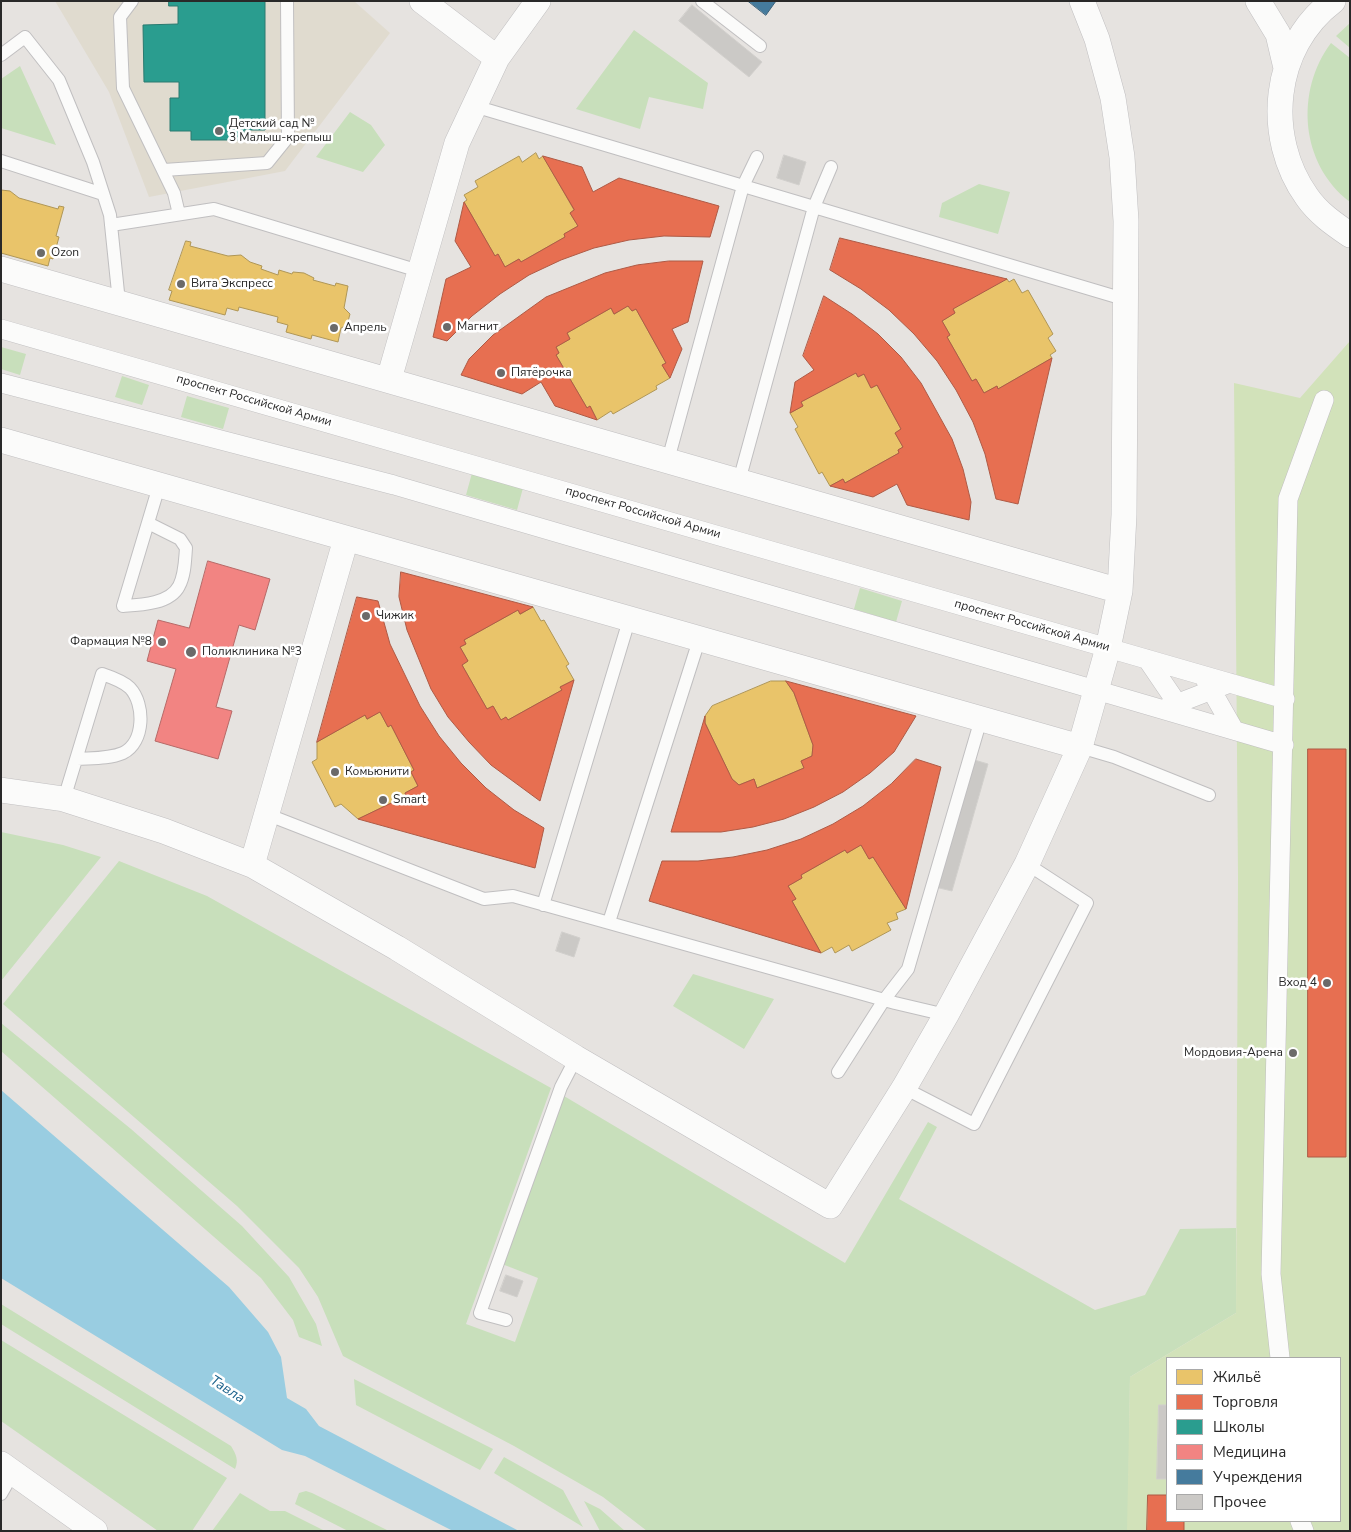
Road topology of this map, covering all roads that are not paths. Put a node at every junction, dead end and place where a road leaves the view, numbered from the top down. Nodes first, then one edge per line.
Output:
1 (132, 1) edge
2 (287, 1) edge
3 (422, 1) edge
4 (538, 1) edge
5 (702, 1) edge
6 (1082, 1) edge
7 (1258, 1) edge
8 (1333, 1) edge
9 (760, 46) dead end
10 (1, 55) edge
11 (497, 58) junction
12 (1286, 68) junction
13 (474, 106) junction
14 (757, 157) dead end
15 (1, 161) edge
16 (831, 167) dead end
17 (164, 170) junction
18 (743, 186) junction
19 (104, 194) junction
20 (814, 207) junction
21 (179, 214) junction
22 (111, 224) junction
23 (1350, 235) edge
24 (1, 269) edge
25 (419, 271) junction
26 (1127, 300) junction
27 (119, 302) junction
28 (1, 329) edge
29 (389, 379) junction
30 (1, 383) edge
31 (1324, 400) dead end
32 (1, 440) edge
33 (668, 460) junction
34 (739, 481) junction
35 (159, 486) junction
36 (148, 523) junction
37 (346, 539) junction
38 (1120, 591) junction
39 (630, 617) junction
40 (700, 637) junction
41 (1108, 648) junction
42 (1147, 659) junction
43 (1207, 683) junction
44 (1097, 689) junction
45 (1284, 699) junction
46 (1175, 709) junction
47 (981, 719) junction
48 (1234, 730) junction
49 (1284, 745) junction
50 (1080, 747) junction
51 (77, 758) junction
52 (1, 790) edge
53 (1209, 795) dead end
54 (64, 799) junction
55 (266, 814) junction
56 (1027, 864) junction
57 (252, 865) junction
58 (543, 905) junction
59 (609, 922) junction
60 (884, 1000) junction
61 (946, 1015) junction
62 (576, 1058) junction
63 (838, 1072) dead end
64 (904, 1088) junction
65 (506, 1320) dead end
66 (1280, 1357) edge
67 (5, 1477) edge
68 (95, 1531) edge

1 - 17 lane
2 - 17 lane
3 - 11 street
4 - 11 street
5 - 9 lane
6 - 26 street
7 - 12 street
8 - 12 street
10 - 19 lane
11 - 13 street
12 - 23 street
13 - 18 lane
13 - 25 street
14 - 18 lane
15 - 19 lane
16 - 20 lane
17 - 21 lane
18 - 20 lane
18 - 33 lane
19 - 22 lane
20 - 26 lane
20 - 34 lane
21 - 22 lane
21 - 25 lane
22 - 27 lane
24 - 27 street
25 - 29 street
26 - 38 street
27 - 29 street
28 - 41 street, проспект Российской Армии
29 - 33 street
30 - 44 street
31 - 45 street
32 - 35 street
33 - 34 street
34 - 38 street
35 - 36 lane
35 - 37 street
36 - 36 lane
37 - 39 street
37 - 55 street
38 - 41 street
39 - 40 street
39 - 58 lane
40 - 47 street
40 - 59 lane
41 - 42 street, проспект Российской Армии
41 - 44 street
42 - 43 street, проспект Российской Армии
42 - 46 street
43 - 45 street, проспект Российской Армии
43 - 46 street
43 - 48 street
44 - 46 street
44 - 50 street
45 - 49 street
46 - 48 street
47 - 50 street
47 - 60 lane
48 - 49 street
49 - 66 street
50 - 53 lane
50 - 56 street
51 - 51 lane
51 - 54 lane
52 - 54 street
54 - 57 street
55 - 57 street
55 - 58 lane
56 - 61 street
56 - 64 lane
57 - 62 street
58 - 59 lane
59 - 60 lane
60 - 61 lane
60 - 63 lane
61 - 64 street
62 - 64 street
62 - 65 lane
67 - 68 street

